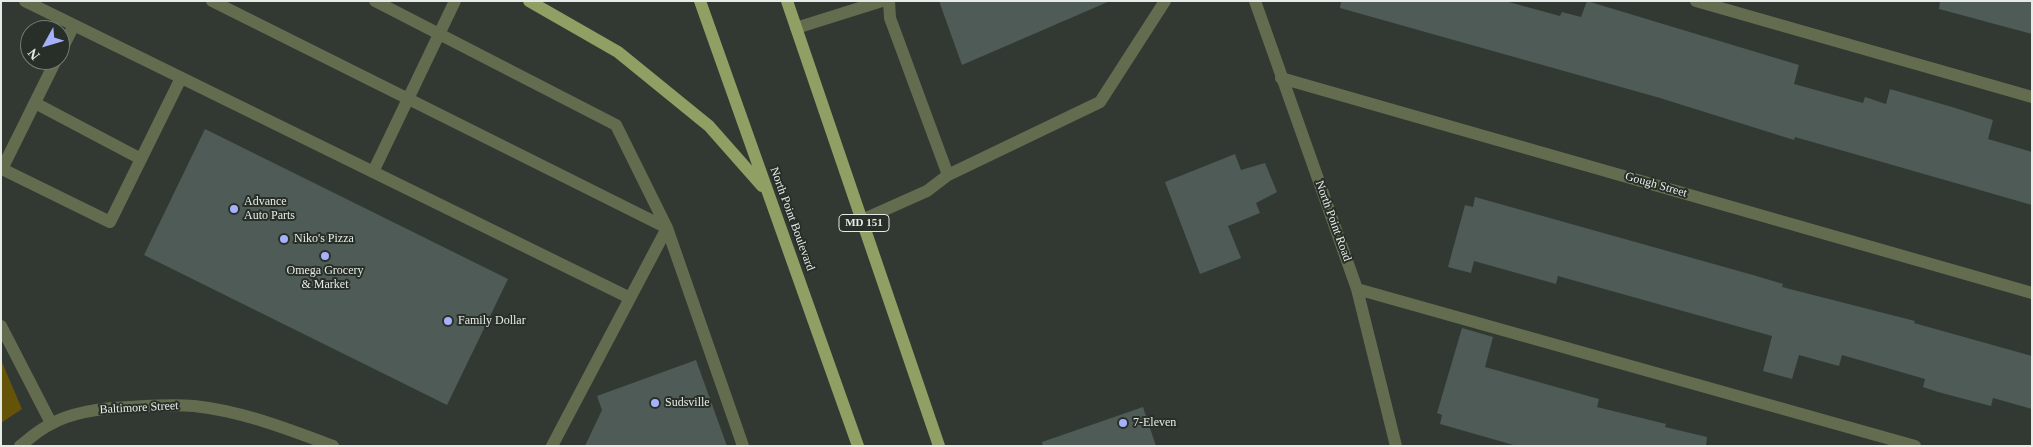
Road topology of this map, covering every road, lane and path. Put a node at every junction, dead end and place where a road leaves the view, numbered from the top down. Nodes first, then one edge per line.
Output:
1 (25, 1) edge
2 (212, 1) edge
3 (375, 1) edge
4 (455, 1) edge
5 (529, 1) edge
6 (700, 1) edge
7 (787, 1) edge
8 (882, 1) edge
9 (889, 1) edge
10 (1165, 1) edge
11 (1254, 1) edge
12 (1696, 1) edge
13 (74, 25) junction
14 (796, 28) junction
15 (70, 33) edge
16 (439, 34) junction
17 (51, 70) edge
18 (181, 78) junction
19 (1281, 78) junction
20 (2032, 98) edge
21 (409, 100) junction
22 (35, 103) junction
23 (141, 159) junction
24 (373, 172) junction
25 (948, 175) junction
26 (767, 191) junction
27 (862, 220) junction
28 (667, 228) junction
29 (1357, 289) junction
30 (2032, 293) edge
31 (630, 298) junction
32 (1, 326) edge
33 (51, 423) junction
34 (20, 446) edge
35 (332, 446) edge
36 (552, 446) edge
37 (743, 446) edge
38 (858, 446) edge
39 (940, 446) edge
40 (1396, 446) edge
41 (1915, 446) edge

1 - 13 street
2 - 21 street
3 - 16 street
4 - 16 street
5 - 26 main road
6 - 26 main road, North Point Boulevard
7 - 14 main road, MD 151
8 - 14 street
9 - 25 street
10 - 25 street
11 - 19 street, North Point Road
12 - 20 street
13 - 15 street
13 - 18 street
14 - 27 main road, MD 151
16 - 21 street
16 - 28 street
17 - 22 street
18 - 23 street
18 - 24 street
19 - 29 street, North Point Road
19 - 30 street, Gough Street
21 - 24 street
21 - 28 street
22 - 23 street
22 - 23 street
24 - 31 street
25 - 27 street
26 - 38 main road, North Point Boulevard
27 - 39 main road, MD 151
28 - 31 street
28 - 37 street
29 - 40 street, North Point Road
29 - 41 street
31 - 36 street
32 - 33 street
33 - 34 street, Baltimore Street
33 - 35 street, Baltimore Street

